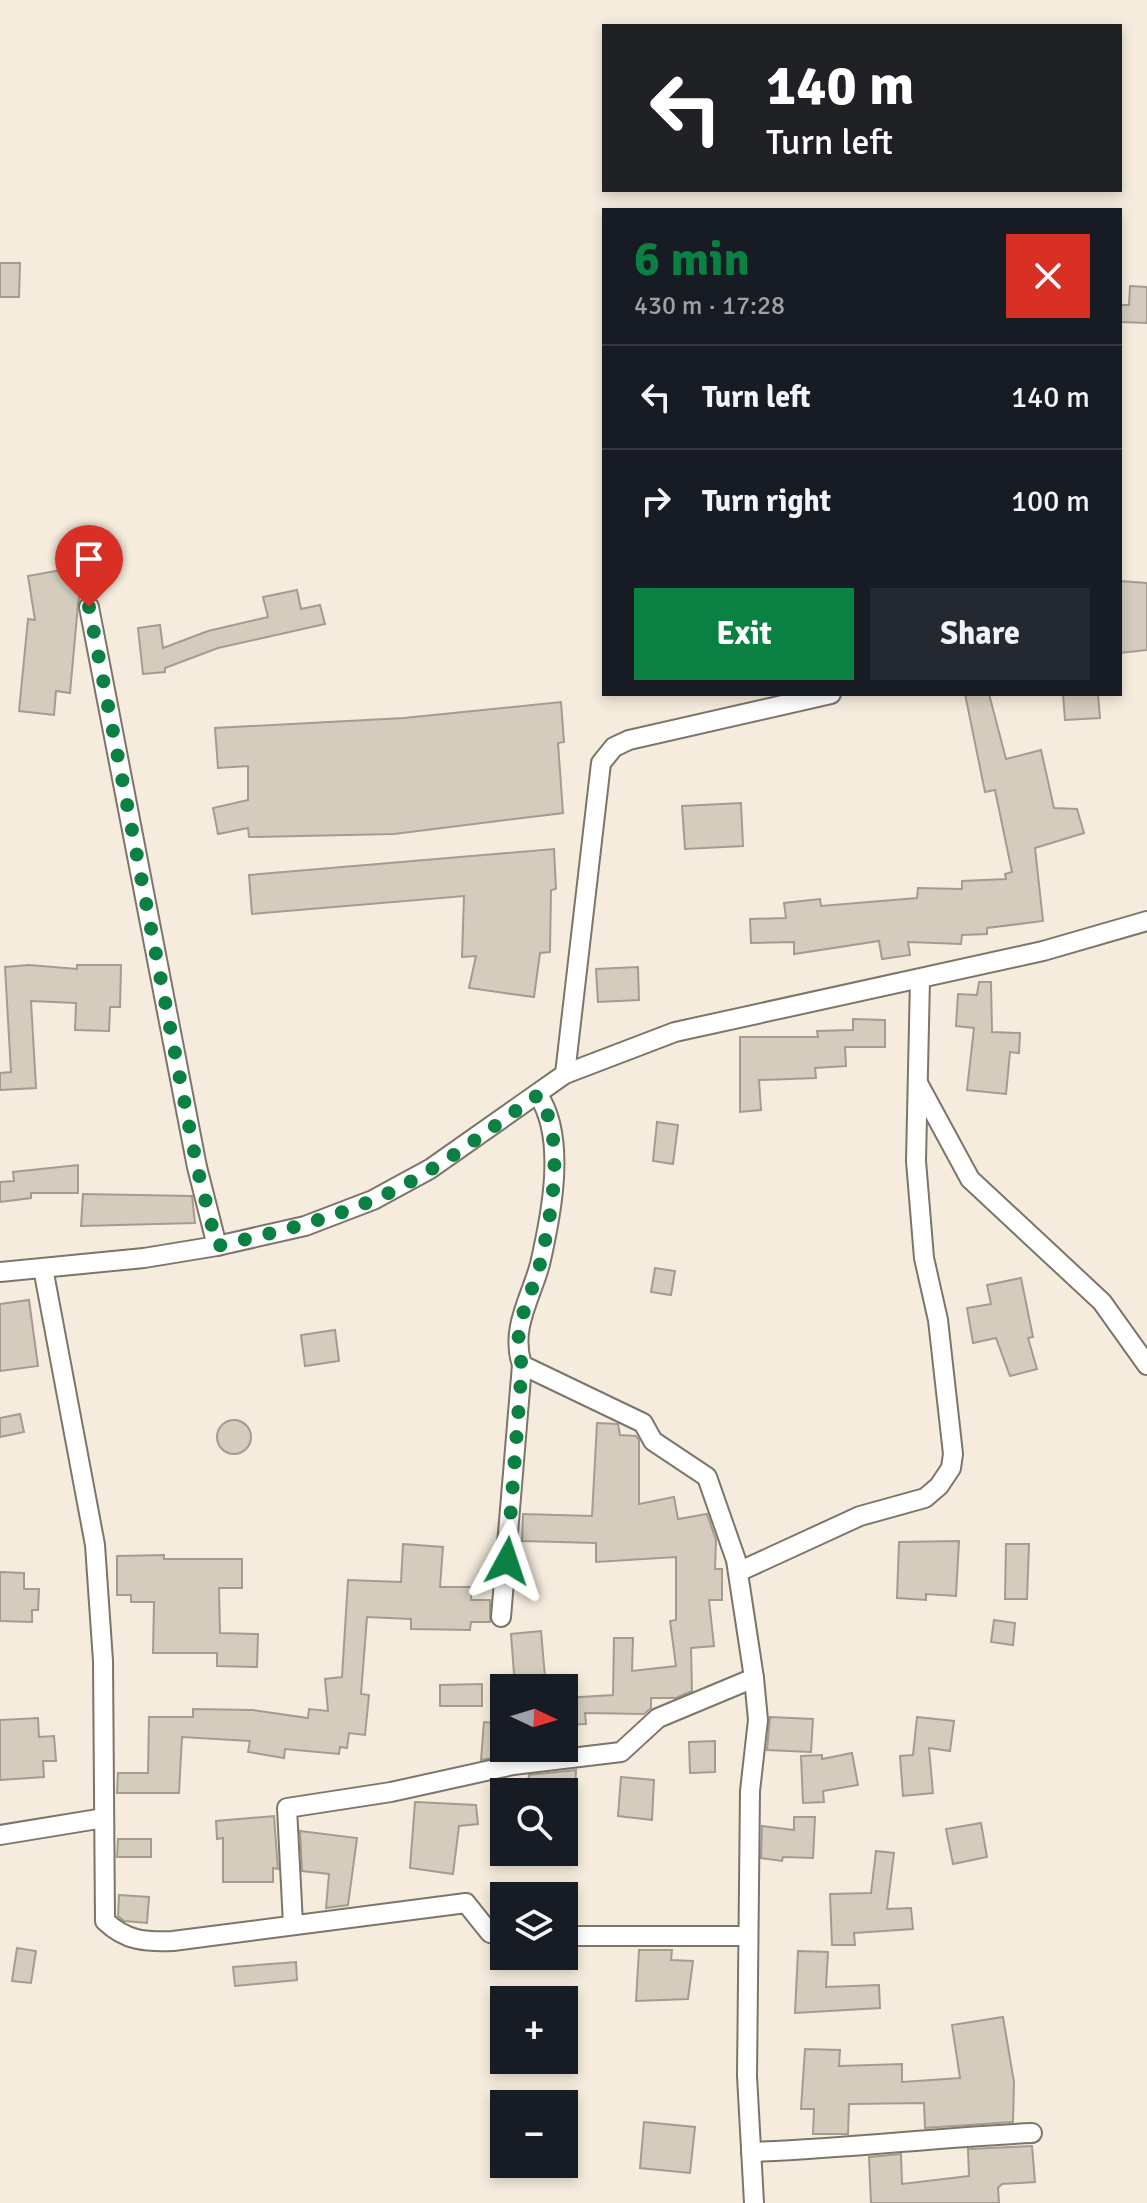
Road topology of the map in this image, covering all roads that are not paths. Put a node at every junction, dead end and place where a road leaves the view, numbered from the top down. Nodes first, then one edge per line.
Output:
1 (89, 607) dead end
2 (822, 696) edge
3 (1147, 921) edge
4 (920, 979) junction
5 (565, 1074) junction
6 (918, 1082) junction
7 (538, 1095) junction
8 (217, 1246) junction
9 (43, 1268) junction
10 (0, 1272) edge
11 (522, 1365) junction
12 (1147, 1365) edge
13 (738, 1572) junction
14 (501, 1617) dead end
15 (754, 1678) junction
16 (104, 1818) junction
17 (0, 1835) edge
18 (293, 1924) junction
19 (490, 1933) edge
20 (578, 1936) edge
21 (748, 1936) junction
22 (1032, 2133) dead end
23 (751, 2152) junction
24 (754, 2203) edge

1 - 8 street
2 - 5 street
3 - 4 street
4 - 5 street
4 - 6 street
5 - 7 street
6 - 12 street
6 - 13 street
7 - 8 street
7 - 11 street
8 - 9 street
9 - 10 street
9 - 16 street
11 - 13 street
11 - 14 street
13 - 15 street
15 - 18 street
15 - 21 street
16 - 17 street
16 - 18 street
18 - 19 street
20 - 21 street
21 - 23 street
22 - 23 street
23 - 24 street

